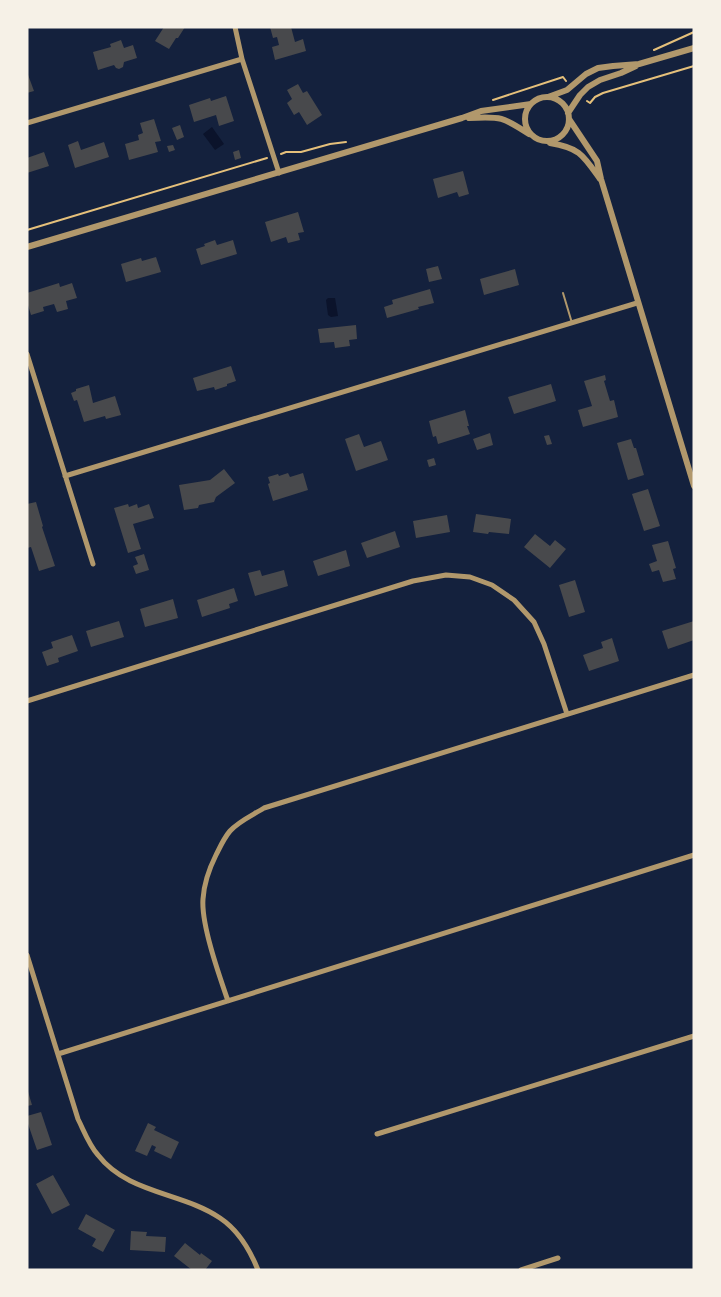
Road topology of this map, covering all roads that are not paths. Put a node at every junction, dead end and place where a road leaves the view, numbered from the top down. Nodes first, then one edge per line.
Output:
1 (235, 27) edge
2 (694, 48) edge
3 (242, 58) junction
4 (639, 64) junction
5 (548, 97) junction
6 (531, 104) junction
7 (568, 116) junction
8 (462, 118) junction
9 (27, 123) edge
10 (531, 136) junction
11 (544, 142) junction
12 (279, 173) junction
13 (601, 179) junction
14 (27, 248) edge
15 (563, 292) dead end
16 (638, 303) junction
17 (572, 323) junction
18 (27, 354) edge
19 (65, 476) junction
20 (694, 486) edge
21 (93, 564) dead end
22 (694, 675) edge
23 (27, 701) edge
24 (567, 714) junction
25 (694, 855) edge
26 (27, 955) edge
27 (228, 1001) junction
28 (694, 1036) edge
29 (58, 1054) junction
30 (377, 1134) dead end
31 (558, 1258) dead end
32 (258, 1270) edge
33 (521, 1270) edge

1 - 3 street
2 - 4 street
3 - 9 street
3 - 12 street
4 - 5 street
4 - 7 street
5 - 6 street
5 - 7 street
6 - 8 street
6 - 10 street
7 - 11 street
7 - 13 street
8 - 10 street
8 - 12 street
10 - 11 street
11 - 13 street
12 - 14 street
13 - 16 street
15 - 17 lane
16 - 17 street
16 - 20 street
17 - 19 street
18 - 19 street
19 - 21 street
22 - 24 street
23 - 24 street
24 - 27 street
25 - 27 street
26 - 29 street
27 - 29 street
28 - 30 street
29 - 32 street
31 - 33 street

